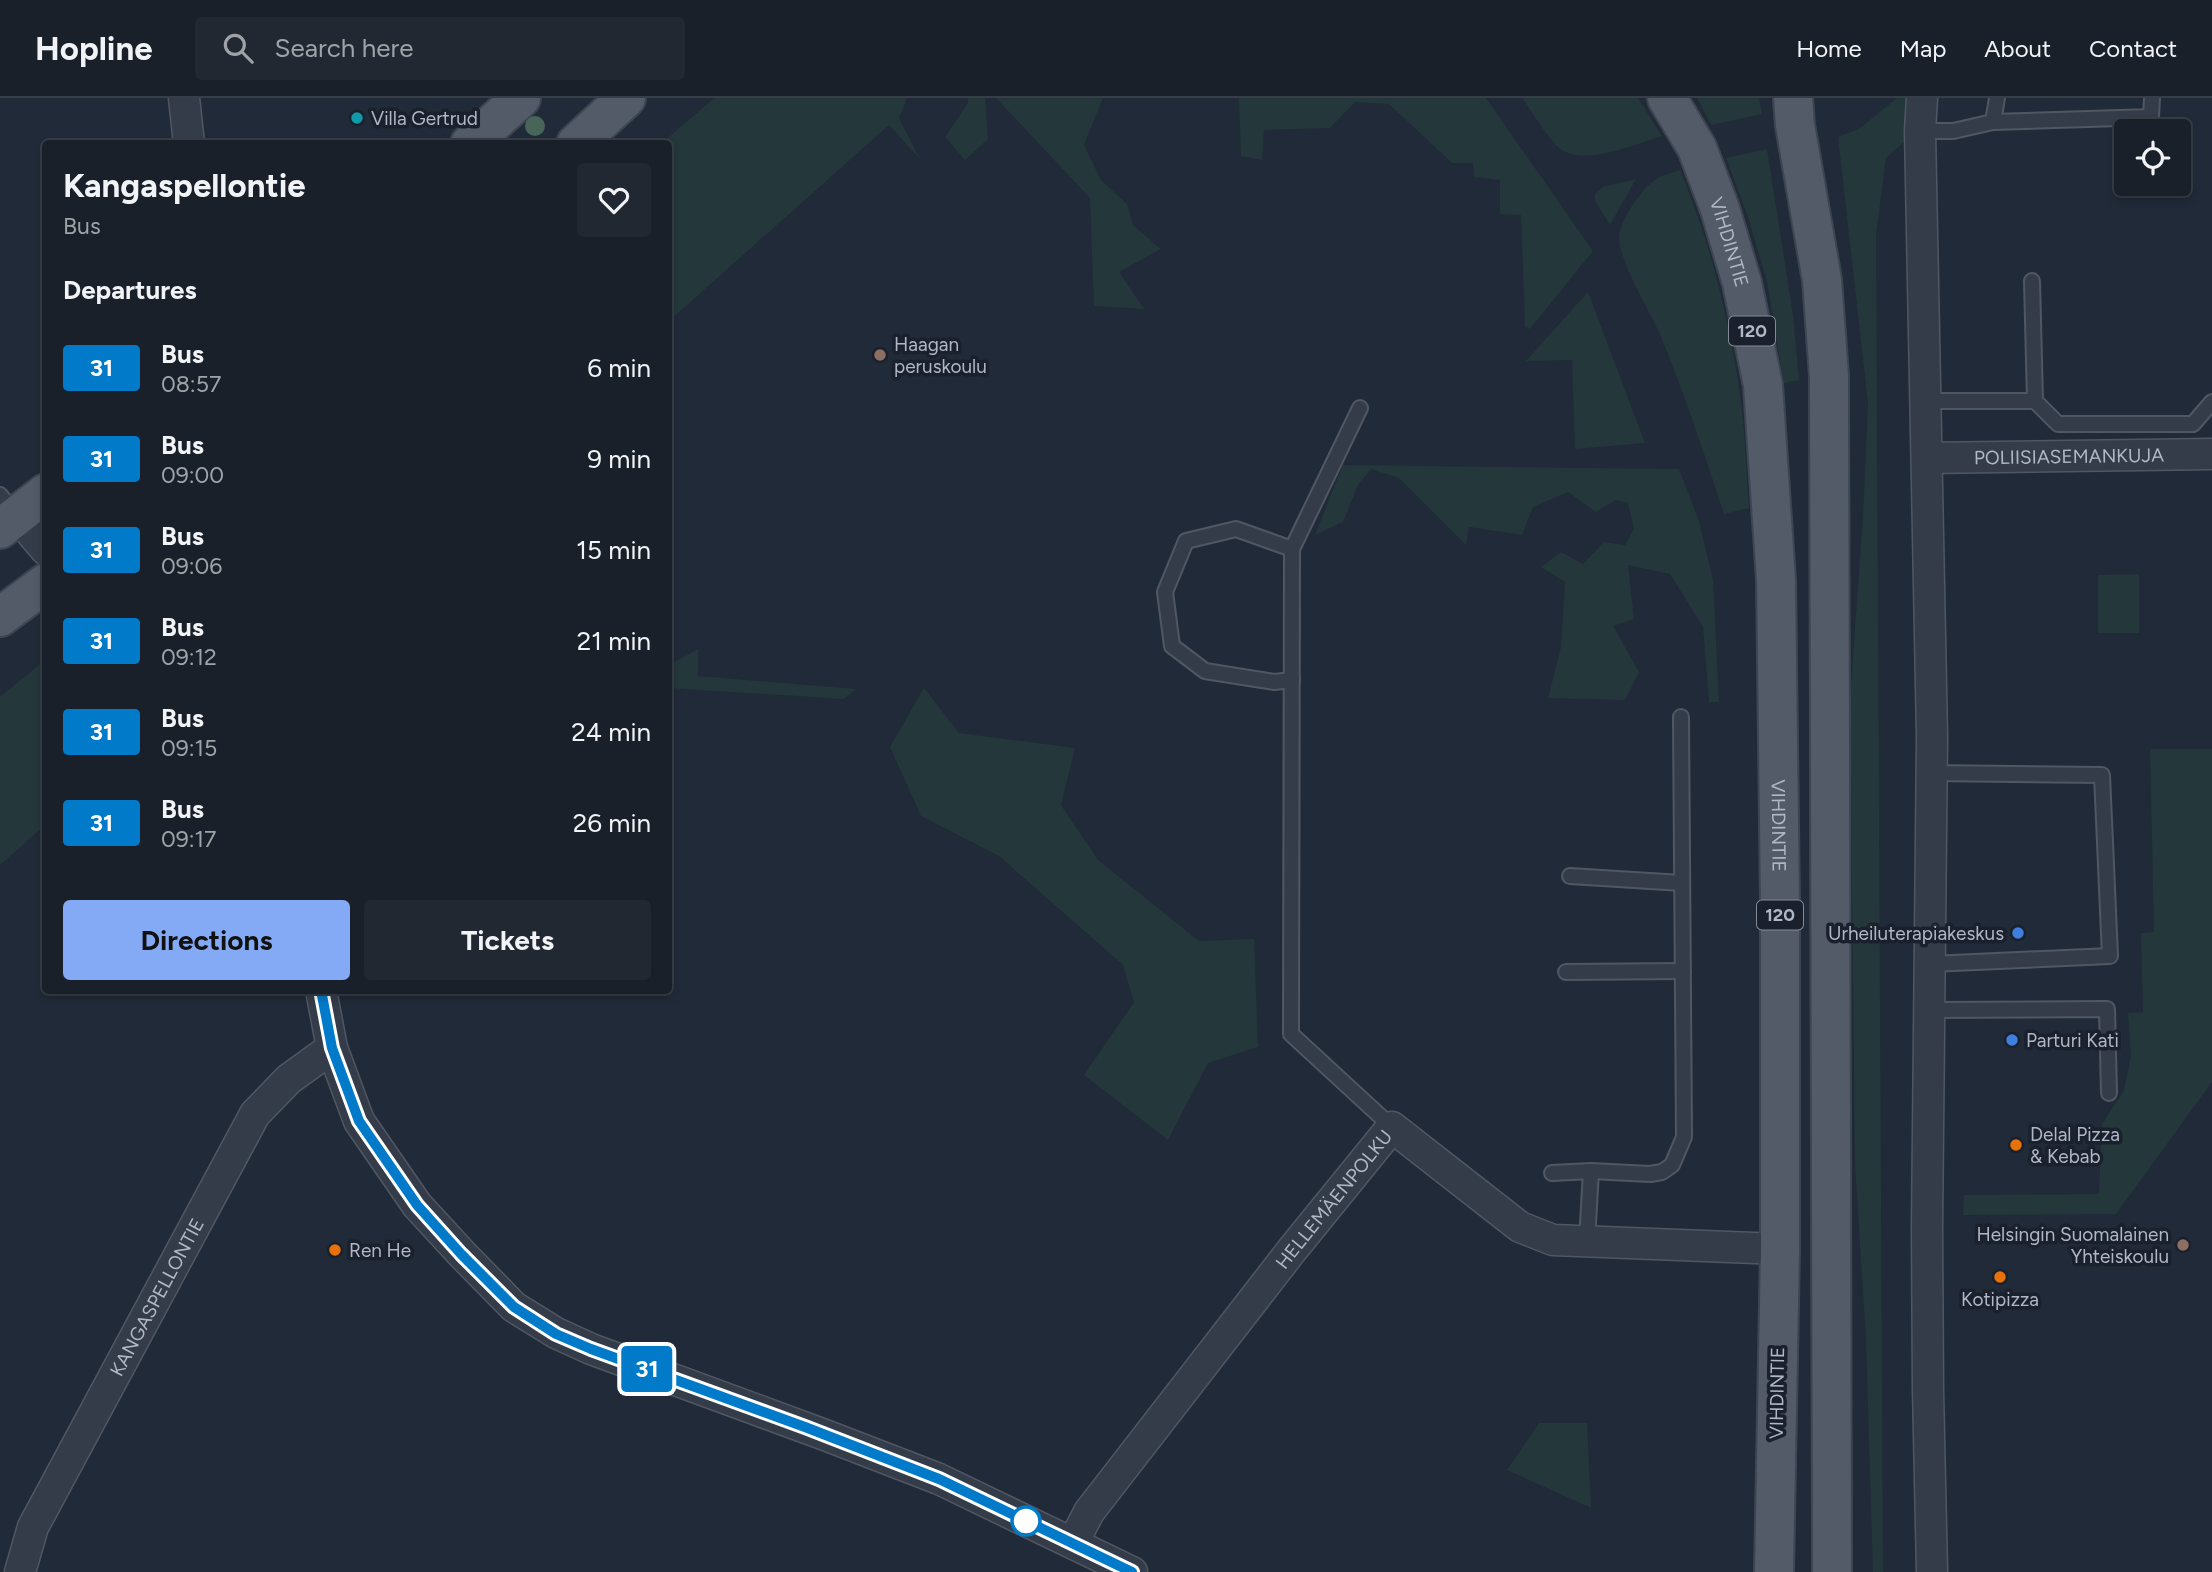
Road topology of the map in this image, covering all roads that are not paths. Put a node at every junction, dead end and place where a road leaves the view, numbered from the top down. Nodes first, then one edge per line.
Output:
1 (184, 98) edge
2 (521, 98) edge
3 (626, 98) edge
4 (1667, 98) edge
5 (1793, 98) edge
6 (1922, 98) edge
7 (1997, 98) edge
8 (2152, 98) edge
9 (1993, 122) junction
10 (1920, 131) junction
11 (189, 140) edge
12 (474, 140) edge
13 (580, 140) edge
14 (2032, 281) dead end
15 (1925, 401) junction
16 (2035, 401) junction
17 (2212, 402) edge
18 (1360, 408) dead end
19 (2212, 454) edge
20 (1927, 457) junction
21 (16, 508) edge
22 (42, 545) edge
23 (1292, 549) junction
24 (42, 586) edge
25 (0, 617) edge
26 (1292, 680) junction
27 (1681, 717) dead end
28 (1932, 773) junction
29 (1570, 876) dead end
30 (1682, 883) junction
31 (1930, 964) junction
32 (1683, 971) junction
33 (1566, 972) dead end
34 (322, 994) edge
35 (1930, 1010) junction
36 (332, 1048) junction
37 (2109, 1093) dead end
38 (1392, 1127) junction
39 (1591, 1171) junction
40 (1552, 1172) dead end
41 (1587, 1241) junction
42 (1780, 1250) junction
43 (1073, 1543) junction
44 (20, 1572) edge
45 (1132, 1572) edge
46 (1774, 1572) edge
47 (1832, 1572) edge
48 (1932, 1572) edge

1 - 11 street
2 - 12 main road
3 - 13 main road
4 - 42 main road, VIHDINTIE / 120
5 - 47 main road, 120
6 - 10 street
7 - 9 lane
8 - 9 lane
9 - 10 lane
10 - 15 street
14 - 16 lane
15 - 16 lane
15 - 20 street
16 - 17 lane
18 - 23 lane
19 - 20 street, POLIISIASEMANKUJA
20 - 28 street
21 - 22 street
23 - 26 lane
23 - 26 lane
24 - 25 main road
26 - 38 lane
27 - 30 lane
28 - 31 street
28 - 31 lane
29 - 30 lane
30 - 32 lane
31 - 35 street
32 - 33 lane
32 - 39 lane
34 - 36 street
35 - 37 lane
35 - 48 street
36 - 43 street
36 - 44 street, KANGASPELLONTIE
38 - 41 street, HELLEMÄENPOLKU
38 - 43 street, HELLEMÄENPOLKU
39 - 40 lane
39 - 41 lane
41 - 42 street, HELLEMÄENPOLKU
42 - 46 main road, VIHDINTIE / 120
43 - 45 street

